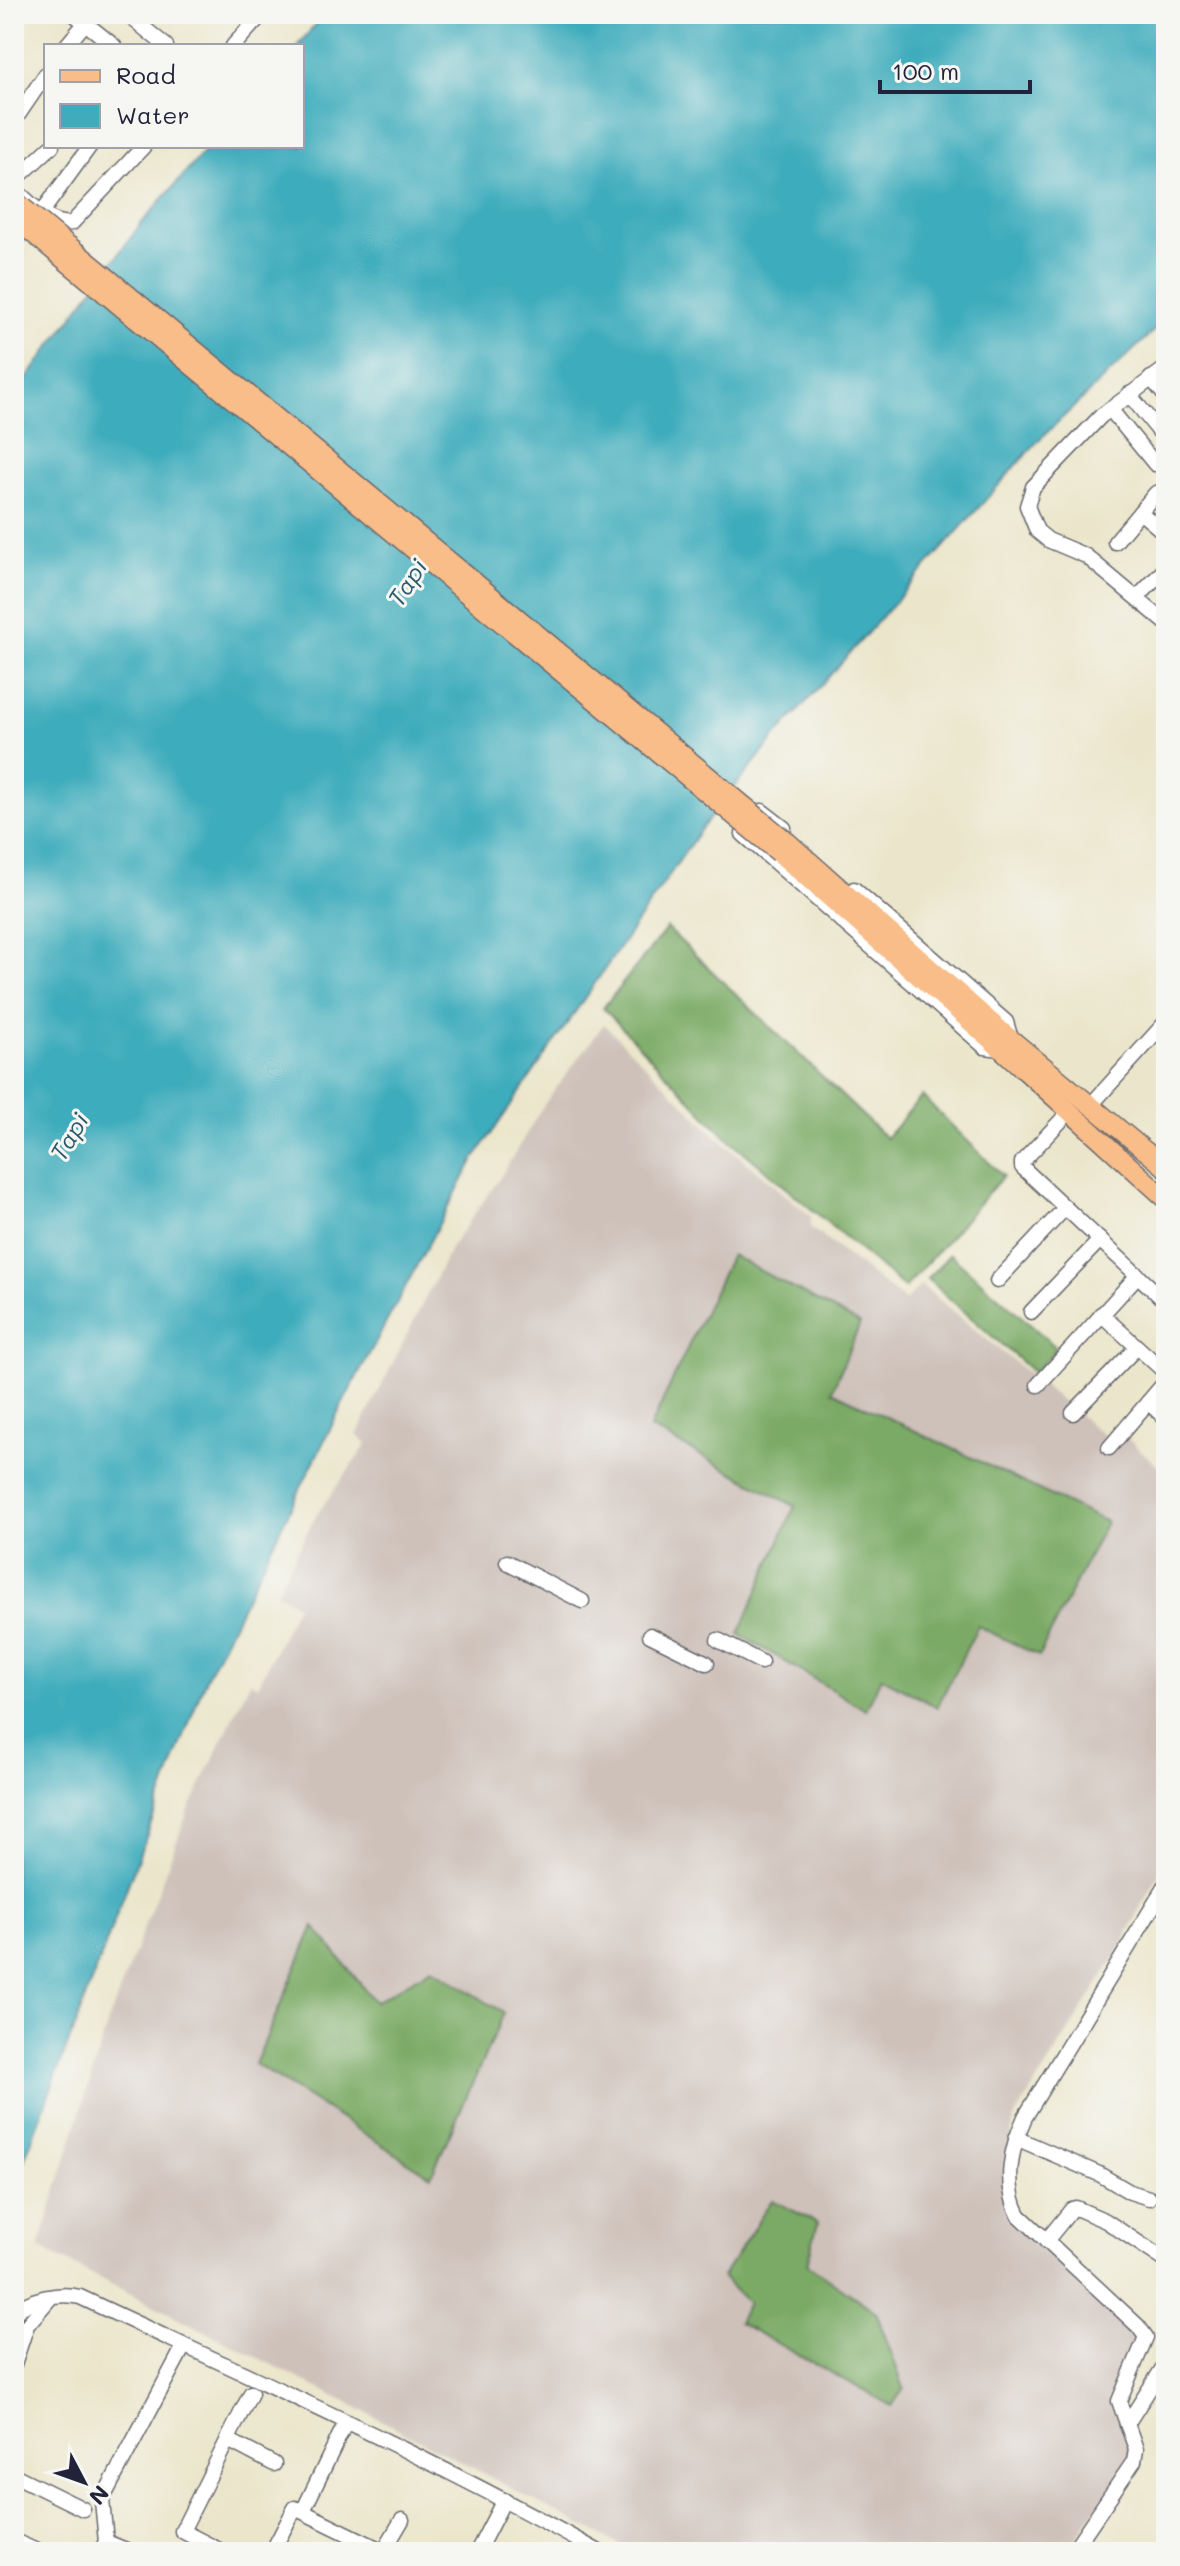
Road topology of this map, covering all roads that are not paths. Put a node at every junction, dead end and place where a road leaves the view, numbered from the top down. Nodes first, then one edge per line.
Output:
1 (127, 14) edge
2 (262, 14) edge
3 (84, 17) edge
4 (67, 44) edge
5 (112, 44) edge
6 (164, 44) edge
7 (235, 44) edge
8 (44, 77) edge
9 (14, 121) edge
10 (50, 148) edge
11 (89, 148) edge
12 (142, 148) edge
13 (14, 181) edge
14 (14, 189) edge
15 (14, 200) edge
16 (42, 212) junction
17 (14, 218) edge
18 (1166, 368) edge
19 (1151, 378) junction
20 (1129, 394) junction
21 (1166, 397) edge
22 (1110, 409) junction
23 (1166, 440) edge
24 (1155, 464) dead end
25 (1166, 492) edge
26 (1140, 512) junction
27 (1166, 534) edge
28 (1115, 542) dead end
29 (1166, 568) edge
30 (1166, 580) edge
31 (1141, 601) junction
32 (1166, 623) edge
33 (784, 848) junction
34 (1166, 1022) edge
35 (1006, 1044) junction
36 (1080, 1112) junction
37 (1166, 1168) edge
38 (1166, 1199) edge
39 (1065, 1208) junction
40 (1100, 1240) junction
41 (1138, 1275) junction
42 (997, 1281) dead end
43 (1166, 1302) edge
44 (1031, 1312) dead end
45 (1101, 1314) junction
46 (1137, 1347) junction
47 (1166, 1373) edge
48 (1166, 1381) edge
49 (1038, 1385) dead end
50 (1148, 1402) junction
51 (1073, 1413) dead end
52 (1166, 1419) edge
53 (1109, 1448) dead end
54 (507, 1562) dead end
55 (582, 1601) dead end
56 (650, 1635) dead end
57 (718, 1640) dead end
58 (761, 1662) dead end
59 (707, 1663) dead end
60 (1166, 1885) edge
61 (1016, 2138) junction
62 (1149, 2198) dead end
63 (1046, 2241) junction
64 (1166, 2261) edge
65 (51, 2297) junction
66 (14, 2314) edge
67 (184, 2346) junction
68 (1166, 2363) edge
69 (14, 2364) edge
70 (251, 2393) dead end
71 (346, 2422) junction
72 (1127, 2424) junction
73 (228, 2440) junction
74 (274, 2464) dead end
75 (14, 2475) edge
76 (504, 2500) junction
77 (83, 2509) dead end
78 (303, 2511) junction
79 (402, 2520) dead end
80 (14, 2541) edge
81 (103, 2547) edge
82 (276, 2551) edge
83 (39, 2552) edge
84 (131, 2552) edge
85 (223, 2552) edge
86 (383, 2552) edge
87 (477, 2552) edge
88 (599, 2552) edge
89 (1072, 2552) edge

1 - 6 street
2 - 7 street
3 - 4 street
3 - 5 street
8 - 9 street
10 - 13 street
11 - 16 street
12 - 16 street
14 - 16 street
15 - 33 main road, bridge
17 - 33 main road, bridge
18 - 19 street
19 - 20 street
19 - 21 street
20 - 22 street
20 - 23 street
22 - 24 street
22 - 31 street
25 - 26 street
26 - 27 street
26 - 28 street
29 - 31 street
30 - 31 street
31 - 32 street
33 - 35 main road
34 - 36 street
35 - 35 street
35 - 36 main road
36 - 37 main road
36 - 38 main road
36 - 39 street
39 - 40 street
39 - 42 street
40 - 41 street
40 - 44 street
41 - 43 street
41 - 45 street
45 - 46 street
45 - 49 street
46 - 47 street
46 - 51 street
48 - 50 street
50 - 52 street
50 - 53 street
54 - 55 street
56 - 59 street
57 - 58 street
60 - 61 street
61 - 62 street
61 - 63 street
63 - 64 street
63 - 72 street
65 - 66 street
65 - 67 street
65 - 69 street
67 - 71 street
67 - 81 street
68 - 72 street
70 - 73 street
71 - 76 street
71 - 78 street
72 - 89 street
73 - 74 street
73 - 85 street
75 - 77 street
76 - 87 street
76 - 88 street
78 - 82 street
78 - 86 street
79 - 86 street
80 - 83 street
81 - 84 street

